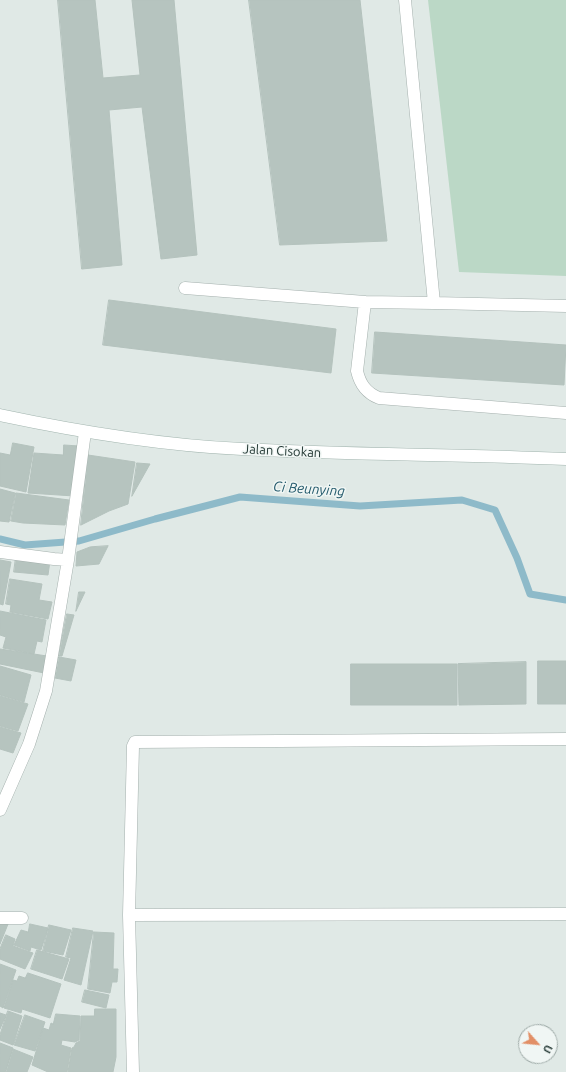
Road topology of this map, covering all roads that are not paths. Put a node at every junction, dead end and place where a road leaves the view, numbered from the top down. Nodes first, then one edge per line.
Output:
1 (405, 0) edge
2 (185, 288) dead end
3 (365, 302) junction
4 (434, 303) junction
5 (566, 306) edge
6 (566, 413) edge
7 (0, 415) edge
8 (85, 432) junction
9 (566, 459) edge
10 (0, 552) edge
11 (68, 557) junction
12 (566, 739) edge
13 (0, 810) edge
14 (566, 914) edge
15 (129, 916) junction
16 (0, 918) edge
17 (22, 918) dead end
18 (134, 1072) edge

1 - 4 street
2 - 3 street
3 - 4 street
3 - 6 street
4 - 5 street
7 - 8 street, Jalan Cisokan
8 - 9 street, Jalan Cisokan
8 - 11 street
10 - 11 street
11 - 13 street
12 - 15 street
14 - 15 street
15 - 18 street
16 - 17 street

